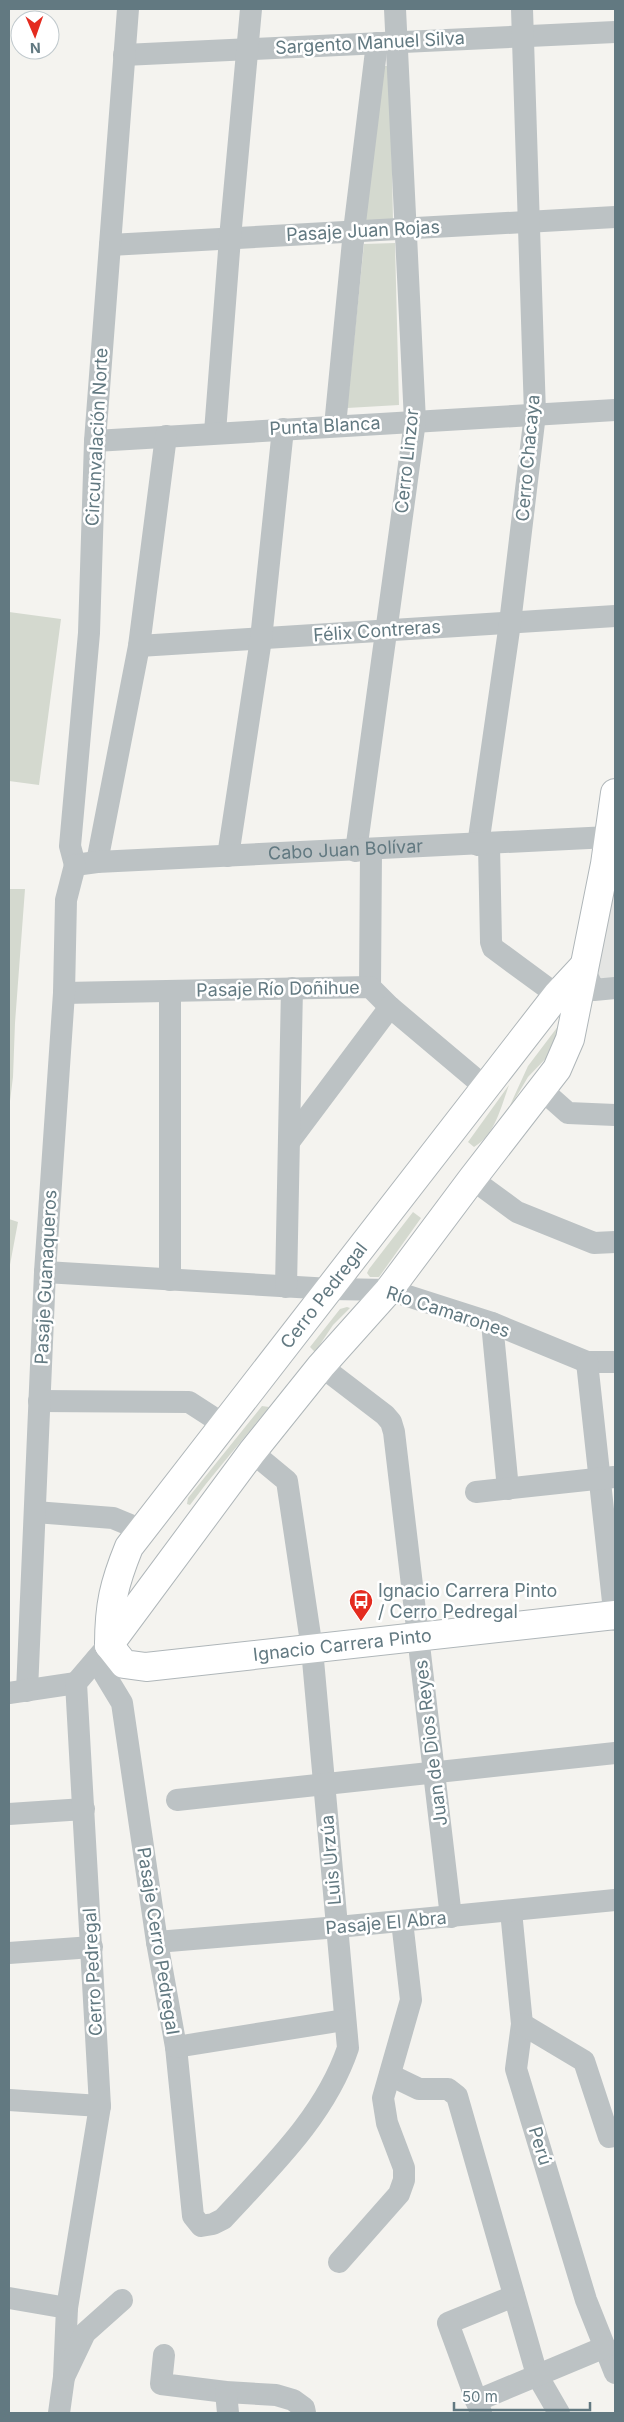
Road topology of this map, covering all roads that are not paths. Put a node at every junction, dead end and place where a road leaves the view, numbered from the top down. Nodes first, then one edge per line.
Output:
1 (128, 9) edge
2 (251, 9) edge
3 (395, 9) edge
4 (522, 9) edge
5 (615, 32) edge
6 (524, 36) junction
7 (387, 42) junction
8 (248, 49) junction
9 (124, 55) junction
10 (615, 216) edge
11 (528, 222) junction
12 (405, 228) junction
13 (354, 231) junction
14 (230, 238) junction
15 (110, 245) junction
16 (615, 410) edge
17 (535, 414) junction
18 (415, 421) junction
19 (335, 426) junction
20 (283, 429) junction
21 (215, 432) junction
22 (166, 436) junction
23 (95, 441) junction
24 (615, 616) edge
25 (510, 623) junction
26 (385, 631) junction
27 (261, 638) junction
28 (139, 646) junction
29 (615, 793) edge
30 (612, 837) edge
31 (484, 845) junction
32 (363, 851) junction
33 (228, 856) junction
34 (86, 864) junction
35 (583, 966) junction
36 (370, 987) junction
37 (292, 988) junction
38 (615, 988) edge
39 (170, 991) junction
40 (64, 993) junction
41 (557, 995) junction
42 (390, 1007) junction
43 (485, 1087) junction
44 (541, 1090) junction
45 (615, 1121) edge
46 (288, 1142) junction
47 (472, 1178) junction
48 (615, 1242) edge
49 (45, 1272) junction
50 (170, 1280) junction
51 (286, 1287) junction
52 (330, 1289) junction
53 (389, 1290) junction
54 (492, 1323) junction
55 (587, 1362) junction
56 (615, 1362) edge
57 (321, 1366) junction
58 (39, 1401) junction
59 (223, 1424) junction
60 (252, 1452) junction
61 (607, 1478) edge
62 (508, 1489) junction
63 (476, 1492) dead end
64 (34, 1512) junction
65 (142, 1530) junction
66 (615, 1615) edge
67 (615, 1620) edge
68 (418, 1637) junction
69 (312, 1649) junction
70 (102, 1652) junction
71 (76, 1683) junction
72 (18, 1692) edge
73 (615, 1752) edge
74 (434, 1772) junction
75 (324, 1784) junction
76 (177, 1800) dead end
77 (84, 1808) junction
78 (9, 1814) edge
79 (615, 1900) edge
80 (510, 1911) junction
81 (451, 1917) junction
82 (402, 1921) junction
83 (338, 1928) junction
84 (156, 1942) junction
85 (92, 1948) junction
86 (9, 1953) edge
87 (344, 2020) junction
88 (522, 2024) junction
89 (176, 2047) junction
90 (390, 2074) junction
91 (9, 2100) edge
92 (100, 2106) junction
93 (612, 2137) edge
94 (201, 2226) joint
95 (339, 2262) dead end
96 (514, 2296) junction
97 (9, 2298) edge
98 (122, 2300) dead end
99 (66, 2308) junction
100 (605, 2347) junction
101 (164, 2355) dead end
102 (615, 2373) edge
103 (537, 2375) junction
104 (64, 2377) junction
105 (227, 2403) edge
106 (479, 2407) edge
107 (58, 2413) edge
108 (305, 2413) edge
109 (559, 2413) edge

1 - 9 street, Circunvalación Norte
2 - 8 street
3 - 7 street, Cerro Linzor
4 - 6 street, Cerro Chacaya
5 - 6 street, Sargento Manuel Silva
6 - 7 street, Sargento Manuel Silva
6 - 11 street, Cerro Chacaya
7 - 8 street, Sargento Manuel Silva
7 - 12 street, Cerro Linzor
7 - 13 street
8 - 9 street, Sargento Manuel Silva
8 - 14 street
9 - 15 street, Circunvalación Norte
10 - 11 street, Pasaje Juan Rojas
11 - 12 street, Pasaje Juan Rojas
11 - 17 street, Cerro Chacaya
12 - 13 street, Pasaje Juan Rojas
12 - 18 street, Cerro Linzor
13 - 14 street, Pasaje Juan Rojas
13 - 19 street
14 - 15 street, Pasaje Juan Rojas
14 - 21 street
15 - 23 street, Circunvalación Norte
16 - 17 street, Punta Blanca
17 - 18 street, Punta Blanca
17 - 25 street, Cerro Chacaya
18 - 19 street, Punta Blanca
18 - 26 street, Cerro Linzor
19 - 20 street, Punta Blanca
20 - 21 street, Punta Blanca
20 - 27 street
21 - 22 street, Punta Blanca
22 - 23 street, Punta Blanca
22 - 28 street, Pasaje Guanaqueros
23 - 34 street, Circunvalación Norte
24 - 25 street, Félix Contreras
25 - 26 street, Félix Contreras
25 - 31 street, Cerro Chacaya
26 - 27 street, Félix Contreras
26 - 32 street, Cerro Linzor
27 - 28 street, Félix Contreras
27 - 33 street
28 - 34 street, Pasaje Guanaqueros
29 - 30 street
30 - 31 street, Cabo Juan Bolívar
30 - 35 street
31 - 32 street, Cabo Juan Bolívar
31 - 41 street, Cerro Chacaya
32 - 33 street, Cabo Juan Bolívar
32 - 36 street, Cerro Linzor
33 - 34 street, Cabo Juan Bolívar
34 - 40 street, Pasaje Guanaqueros
35 - 38 street
35 - 41 street, Cerro Pedregal
35 - 44 street
36 - 37 street, Pasaje Río Doñihue
36 - 42 street, Pasaje Río Doñihue
37 - 39 street, Pasaje Río Doñihue
37 - 46 street
39 - 40 street, Pasaje Río Doñihue
39 - 50 street
40 - 49 street, Pasaje Guanaqueros
41 - 43 street, Cerro Pedregal
42 - 43 street, Pasaje Río Doñihue
42 - 46 street
43 - 52 street, Cerro Pedregal
44 - 45 street
44 - 47 street
46 - 51 street
47 - 48 street
47 - 53 street
49 - 50 street, Río Camarones
49 - 58 street, Pasaje Guanaqueros
50 - 51 street, Río Camarones
51 - 52 street, Río Camarones
52 - 53 street, Río Camarones
52 - 59 street, Cerro Pedregal
53 - 54 street, Río Camarones
53 - 57 street
54 - 55 street, Río Camarones
54 - 62 street
55 - 56 street
55 - 61 street
57 - 60 street
57 - 68 street, Juan de Dios Reyes
58 - 59 street
58 - 64 street, Pasaje Guanaqueros
59 - 65 street, Cerro Pedregal
60 - 69 street, Luis Urzúa
60 - 70 street
61 - 62 street
61 - 66 street
62 - 63 street
64 - 65 street
64 - 72 street, Pasaje Guanaqueros
65 - 70 street, Cerro Pedregal
66 - 67 street
66 - 68 street, Ignacio Carrera Pinto
68 - 69 street, Ignacio Carrera Pinto
68 - 74 street, Juan de Dios Reyes
69 - 70 street, Ignacio Carrera Pinto
69 - 75 street, Luis Urzúa
70 - 71 street
70 - 84 street, Pasaje Cerro Pedregal
71 - 72 street
71 - 77 street, Cerro Pedregal
73 - 74 street
74 - 75 street
74 - 81 street, Juan de Dios Reyes
75 - 76 street
75 - 83 street, Luis Urzúa
77 - 78 street
77 - 85 street, Cerro Pedregal
79 - 80 street, Pasaje El Abra
80 - 81 street, Pasaje El Abra
80 - 88 street, Perú
81 - 82 street, Pasaje El Abra
82 - 83 street, Pasaje El Abra
82 - 90 street
83 - 84 street, Pasaje El Abra
83 - 87 street, Luis Urzúa
84 - 89 street, Pasaje Cerro Pedregal
85 - 86 street
85 - 92 street, Cerro Pedregal
87 - 89 street
87 - 94 street, Luis Urzúa
88 - 93 street
88 - 100 street, Perú
89 - 94 street, Pasaje Cerro Pedregal
90 - 95 street
90 - 96 street
91 - 92 street
92 - 99 street, Cerro Pedregal
96 - 103 street
96 - 106 street
97 - 99 street
98 - 104 street
99 - 104 street, Cerro Pedregal
100 - 102 street, Perú
100 - 103 street
101 - 105 street
103 - 106 street
103 - 109 street
104 - 107 street
105 - 108 street

